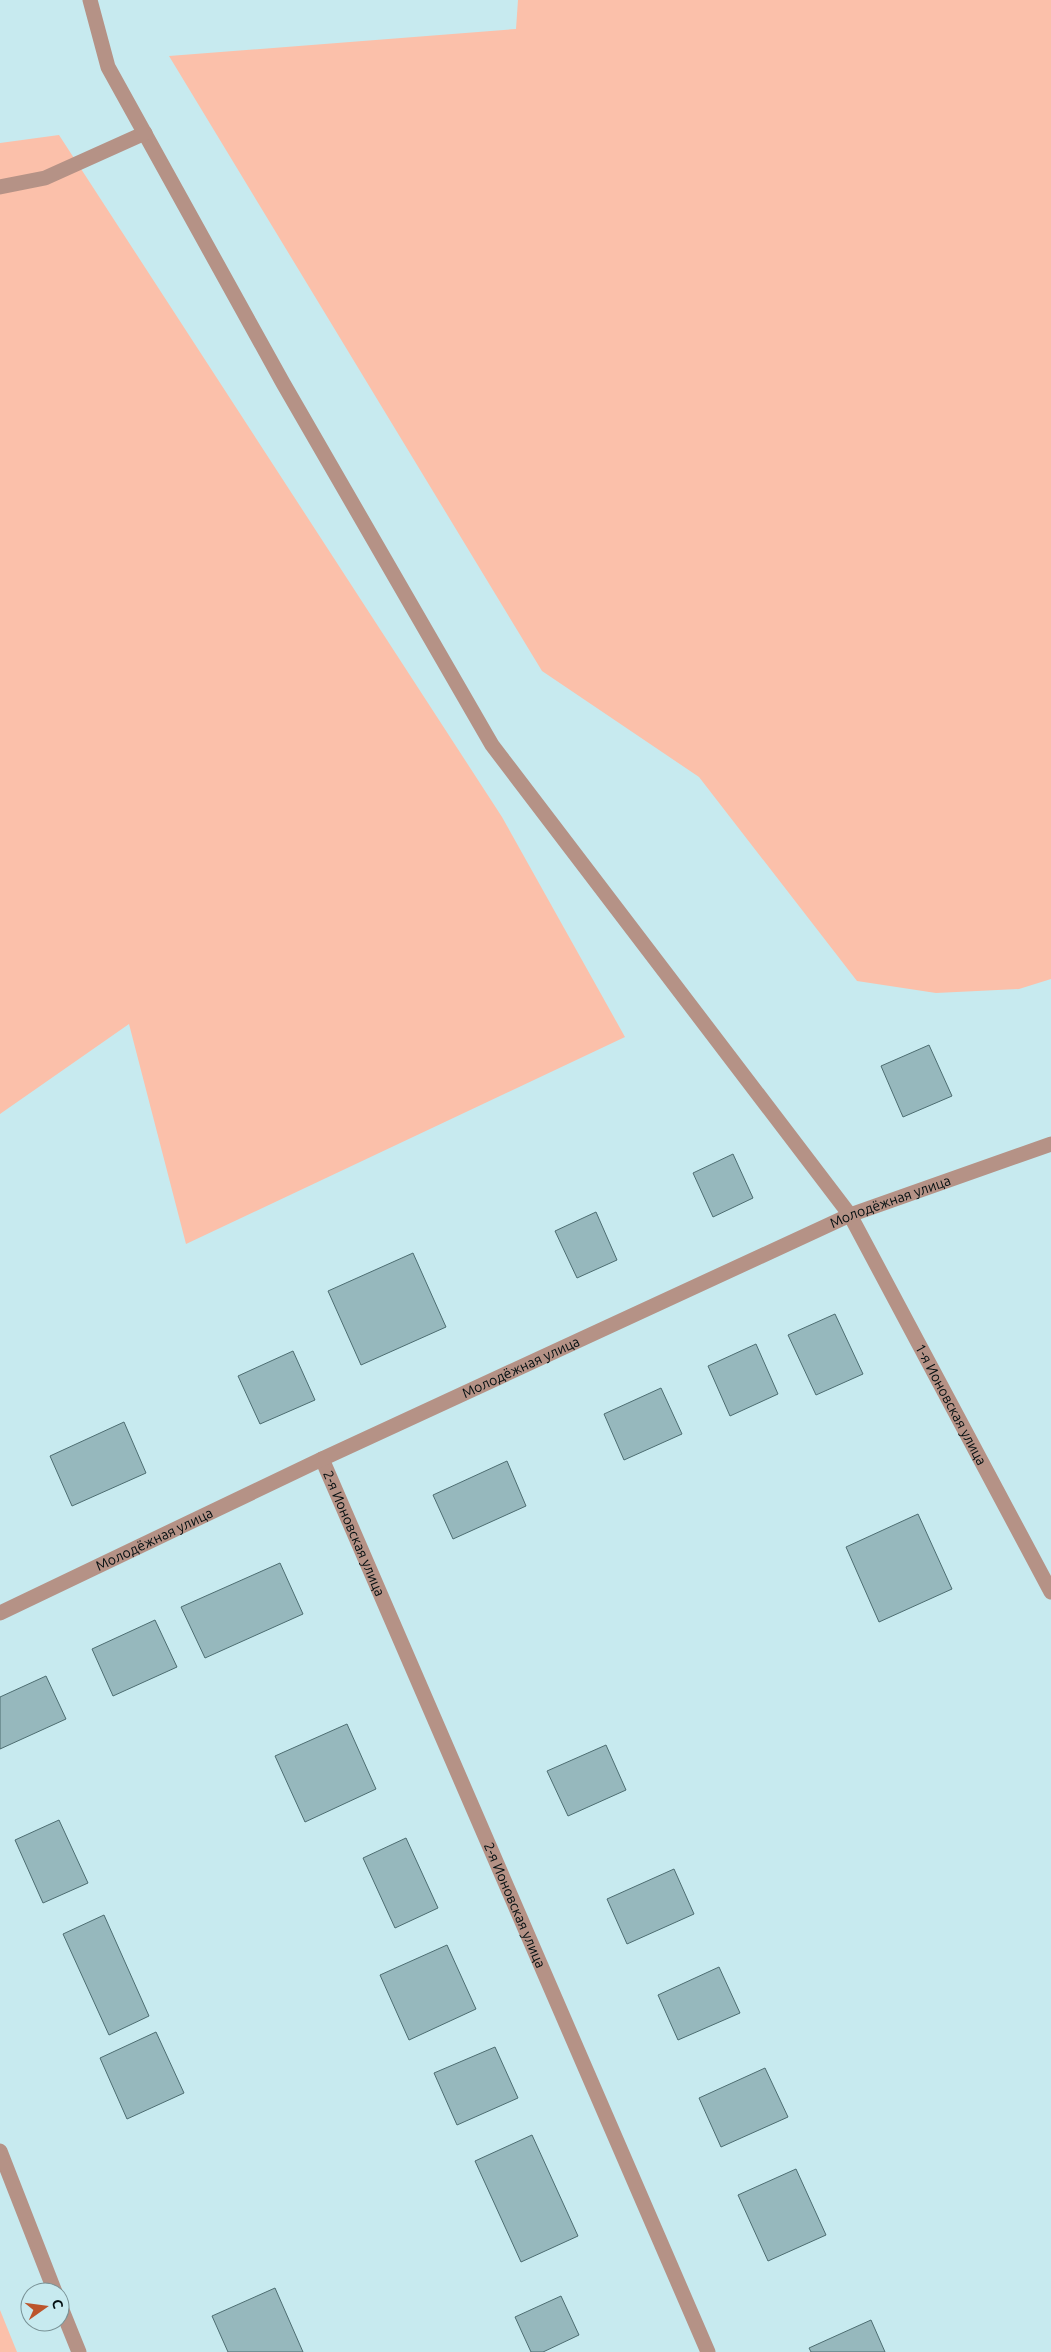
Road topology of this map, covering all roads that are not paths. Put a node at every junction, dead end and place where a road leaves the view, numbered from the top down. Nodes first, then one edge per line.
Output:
1 (90, 0) edge
2 (144, 133) junction
3 (0, 188) edge
4 (1051, 1144) edge
5 (850, 1215) junction
6 (322, 1459) junction
7 (1051, 1592) edge
8 (0, 1613) edge
9 (0, 2151) edge
10 (51, 2282) edge
11 (70, 2329) edge
12 (79, 2352) edge
13 (708, 2352) edge

1 - 2 street, 1-я Ионовская улица
2 - 3 street
2 - 5 street, 1-я Ионовская улица
4 - 5 street, Молодёжная улица
5 - 6 street, Молодёжная улица
5 - 7 street, 1-я Ионовская улица
6 - 8 street, Молодёжная улица
6 - 13 street, 2-я Ионовская улица
9 - 10 street
11 - 12 street

